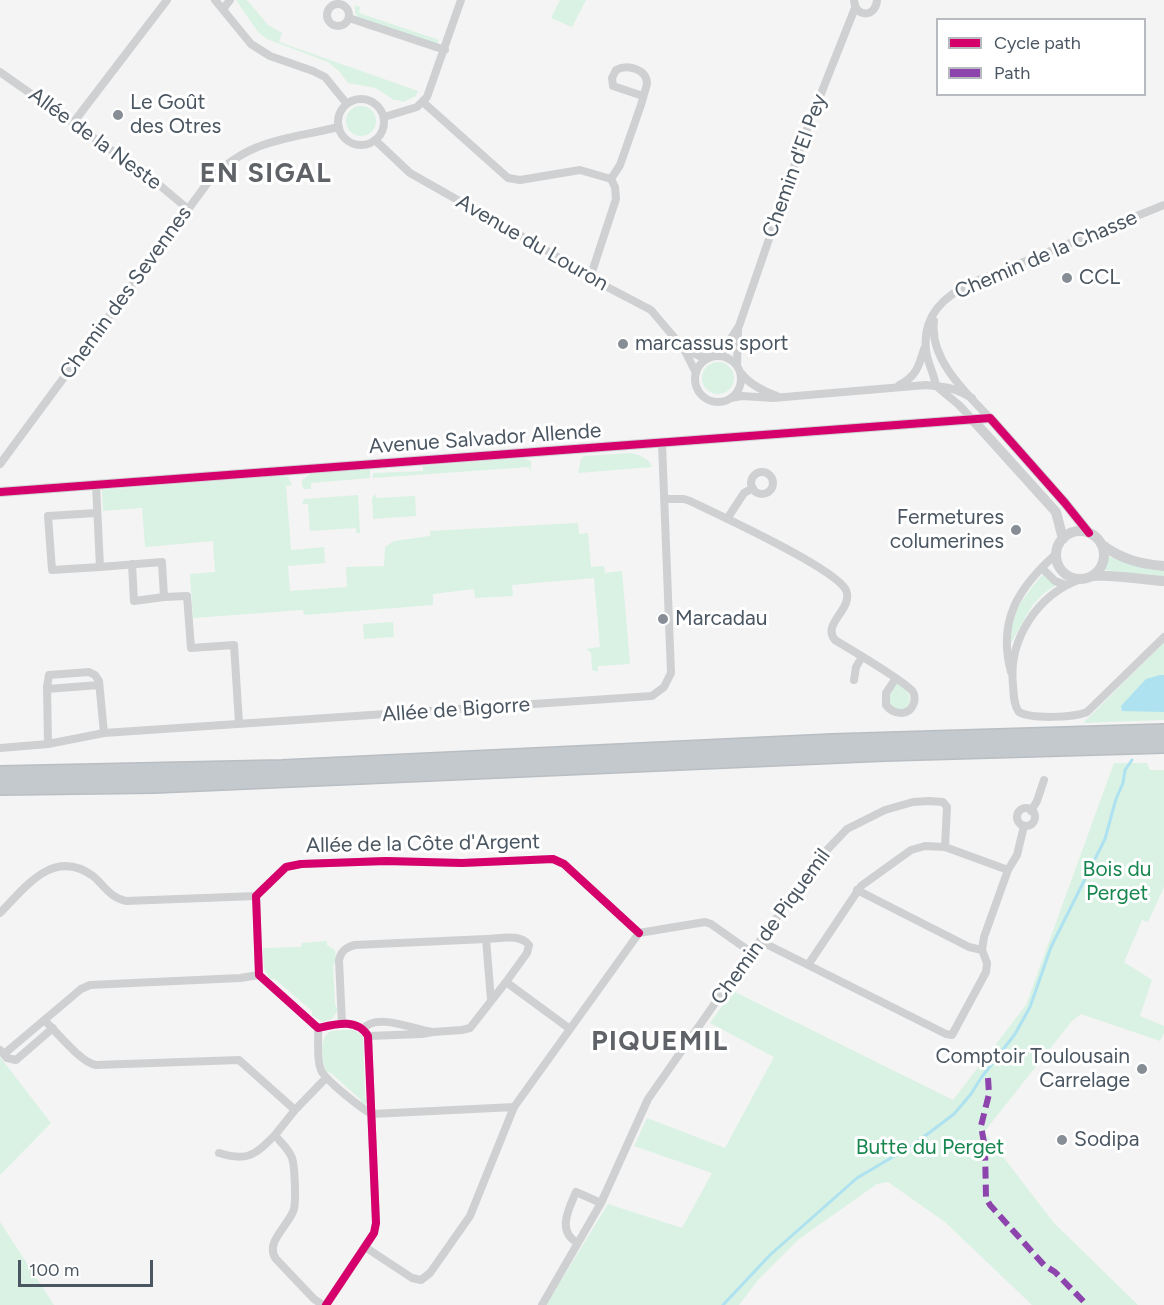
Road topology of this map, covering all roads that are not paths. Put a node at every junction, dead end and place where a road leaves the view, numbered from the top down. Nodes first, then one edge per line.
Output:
1 (167, 0) edge
2 (215, 0) edge
3 (230, 0) edge
4 (461, 0) edge
5 (879, 1) edge
6 (854, 4) edge
7 (223, 9) junction
8 (349, 18) junction
9 (445, 50) junction
10 (0, 72) edge
11 (643, 96) junction
12 (424, 103) junction
13 (347, 104) junction
14 (384, 117) junction
15 (74, 123) junction
16 (339, 127) junction
17 (375, 140) junction
18 (611, 179) junction
19 (1164, 205) edge
20 (188, 209) junction
21 (590, 278) junction
22 (935, 312) junction
23 (739, 326) junction
24 (926, 346) junction
25 (684, 350) junction
26 (940, 355) junction
27 (713, 357) junction
28 (738, 369) junction
29 (696, 373) junction
30 (934, 373) junction
31 (936, 386) junction
32 (894, 387) junction
33 (781, 397) junction
34 (731, 398) junction
35 (972, 398) junction
36 (990, 418) junction
37 (972, 419) junction
38 (662, 443) junction
39 (0, 464) edge
40 (96, 486) junction
41 (753, 488) dead end
42 (0, 492) edge
43 (665, 499) junction
44 (96, 513) junction
45 (727, 519) junction
46 (1089, 533) junction
47 (1063, 539) junction
48 (1101, 543) junction
49 (1056, 554) junction
50 (132, 564) junction
51 (1164, 566) edge
52 (100, 567) junction
53 (1042, 568) junction
54 (1086, 577) junction
55 (1164, 581) edge
56 (1066, 585) junction
57 (164, 597) junction
58 (1164, 637) edge
59 (862, 657) junction
60 (1012, 675) junction
61 (896, 678) dead end
62 (854, 680) dead end
63 (99, 685) junction
64 (47, 689) junction
65 (239, 723) junction
66 (1164, 732) edge
67 (104, 733) junction
68 (48, 744) junction
69 (1164, 747) edge
70 (0, 748) edge
71 (0, 774) edge
72 (22, 780) junction
73 (1044, 780) dead end
74 (0, 787) edge
75 (1031, 810) junction
76 (1024, 826) junction
77 (945, 847) junction
78 (1008, 870) junction
79 (857, 891) junction
80 (256, 896) junction
81 (0, 913) edge
82 (639, 933) junction
83 (486, 939) junction
84 (760, 941) junction
85 (982, 950) junction
86 (752, 953) junction
87 (808, 965) junction
88 (259, 975) junction
89 (506, 982) junction
90 (491, 1000) junction
91 (44, 1020) junction
92 (342, 1024) junction
93 (53, 1028) junction
94 (318, 1028) junction
95 (570, 1029) junction
96 (366, 1032) junction
97 (433, 1032) junction
98 (2, 1052) edge
99 (326, 1078) junction
100 (514, 1107) junction
101 (295, 1110) junction
102 (372, 1114) junction
103 (275, 1135) junction
104 (219, 1153) dead end
105 (601, 1203) junction
106 (578, 1243) junction
107 (365, 1247) junction
108 (325, 1305) edge
109 (542, 1305) edge

1 - 15 street
2 - 7 street
3 - 7 street
4 - 9 street
5 - 6 street
6 - 23 street, Chemin d'El Pey
7 - 13 street
8 - 8 street
8 - 9 street
9 - 12 street
10 - 15 street, Allée de la Neste
11 - 11 street
11 - 18 street
12 - 14 street
12 - 18 street
13 - 14 street
13 - 16 street
14 - 17 street
15 - 20 street, Allée de la Neste
16 - 17 street
16 - 20 street, Chemin des Sevennes
17 - 21 street, Avenue du Louron
18 - 21 street
19 - 22 street, Chemin de la Chasse
20 - 39 street, Chemin des Sevennes
21 - 25 street, Avenue du Louron
22 - 24 street, Chemin de la Chasse
22 - 26 street, Chemin de la Chasse
23 - 27 street, Chemin d'El Pey
23 - 28 street, Chemin d'El Pey
24 - 30 street, Chemin de la Chasse
24 - 32 street
25 - 27 street
25 - 29 street, Avenue du Louron
26 - 30 street
26 - 35 street, Chemin de la Chasse
27 - 28 street
27 - 29 street
28 - 33 street
28 - 34 street
29 - 34 street
30 - 31 street, Chemin de la Chasse
31 - 32 street
31 - 35 street
31 - 37 street
32 - 33 street
33 - 34 street
35 - 36 street, Chemin de la Chasse
36 - 37 street
36 - 46 street, Chemin de la Chasse
37 - 38 street, Avenue Salvador Allende
37 - 47 street
38 - 40 street, Avenue Salvador Allende
38 - 43 street, Allée de Bigorre
40 - 42 street, Avenue Salvador Allende
40 - 44 street
41 - 45 street
43 - 45 street
43 - 65 street, Allée de Bigorre
44 - 52 street
44 - 52 street
45 - 59 street
46 - 47 street
46 - 48 street
47 - 49 street
48 - 51 street
48 - 54 street
49 - 53 street
49 - 54 street
50 - 52 street
50 - 57 street
50 - 57 street
53 - 56 street
53 - 60 street
54 - 55 street
54 - 56 street
56 - 60 street
57 - 65 street
58 - 60 street
59 - 61 street
59 - 62 street
63 - 64 street
63 - 64 street
63 - 67 street
64 - 68 street
65 - 67 street, Allée de Bigorre
66 - 72 highway
67 - 68 street, Allée de Bigorre
68 - 70 street, Allée de Bigorre
69 - 72 highway
71 - 72 highway
72 - 74 highway
73 - 75 street
75 - 76 street
75 - 76 street
76 - 78 street
77 - 78 street
77 - 79 street
77 - 84 street, Chemin de Piquemil
78 - 85 street
79 - 85 street
79 - 87 street
80 - 81 street
80 - 82 street, Allée de la Côte d'Argent
80 - 88 street
82 - 86 street
82 - 95 street
83 - 89 street
83 - 90 street
83 - 92 street
84 - 86 street, Chemin de Piquemil
84 - 87 street
85 - 87 street
86 - 105 street, Chemin de Piquemil
88 - 91 street
88 - 94 street
89 - 90 street
89 - 95 street
90 - 97 street
91 - 93 street
91 - 98 street
92 - 94 street
92 - 96 street
93 - 98 street
93 - 101 street
94 - 99 street
95 - 100 street
96 - 97 street
96 - 97 street
96 - 102 street
99 - 101 street
99 - 102 street
100 - 102 street
100 - 107 street
101 - 103 street
102 - 107 street
103 - 104 street
103 - 108 street
105 - 106 street, Chemin de Piquemil
105 - 106 street
106 - 109 street, Chemin de Piquemil
107 - 108 street

